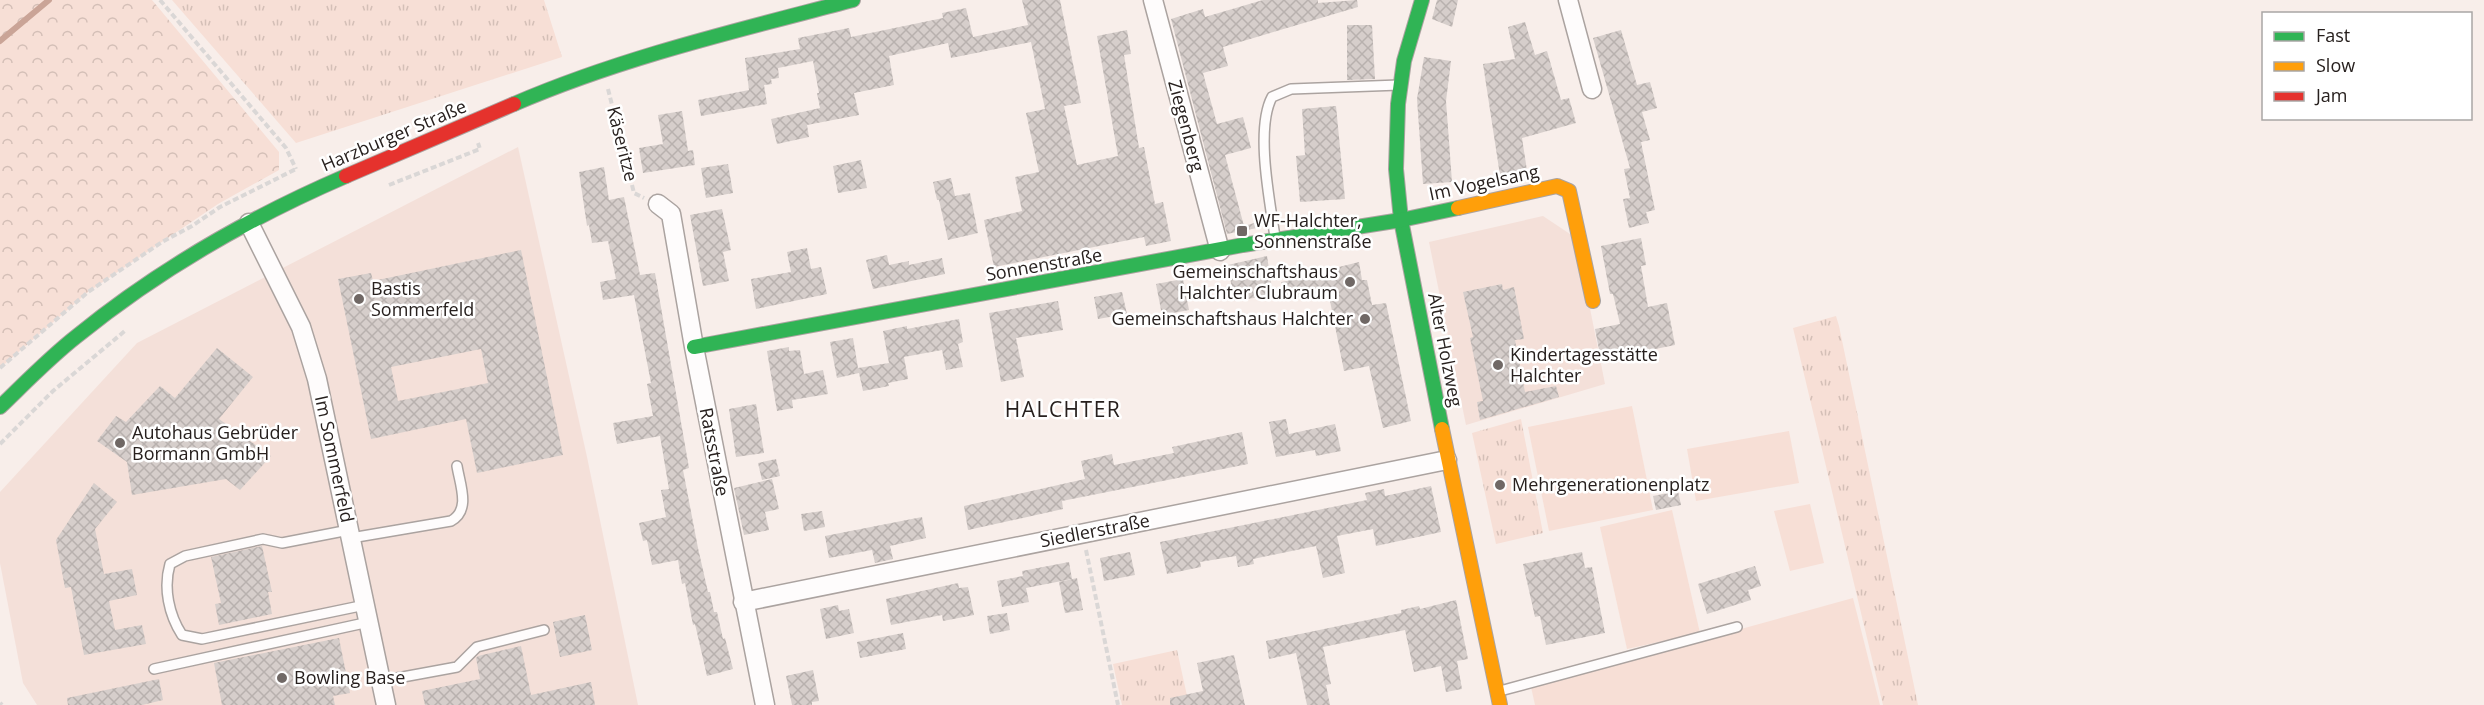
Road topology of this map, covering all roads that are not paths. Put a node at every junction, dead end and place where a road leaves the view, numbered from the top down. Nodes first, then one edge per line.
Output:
1 (853, 0) edge
2 (1153, 0) edge
3 (1422, 0) edge
4 (1568, 0) edge
5 (796, 7) edge
6 (1400, 85) junction
7 (1592, 89) dead end
8 (658, 204) road end
9 (1401, 220) junction
10 (249, 223) junction
11 (1276, 240) junction
12 (1220, 251) junction
13 (1593, 302) dead end
14 (694, 347) junction
15 (0, 407) edge
16 (1447, 460) junction
17 (456, 466) dead end
18 (350, 534) junction
19 (743, 602) junction
20 (367, 614) junction
21 (1737, 627) dead end
22 (544, 630) dead end
23 (154, 669) dead end
24 (381, 681) junction
25 (1499, 698) edge
26 (386, 705) edge
27 (765, 705) edge

1 - 5 street, Harzburger Straße
2 - 12 street, Ziegenberg
3 - 6 street, Alter Holzweg
4 - 7 street
5 - 10 street, Harzburger Straße
6 - 9 street, Alter Holzweg
6 - 11 lane
8 - 14 street, Ratsstraße
9 - 11 street, Sonnenstraße
9 - 13 street, Im Vogelsang
9 - 16 street, Alter Holzweg
10 - 15 street, Harzburger Straße
10 - 18 street, Im Sommerfeld
11 - 12 street, Sonnenstraße
12 - 14 street, Sonnenstraße
14 - 19 street, Ratsstraße
16 - 19 street, Siedlerstraße
16 - 25 street, Alter Holzweg
17 - 18 lane
18 - 20 street, Im Sommerfeld
18 - 20 lane
19 - 27 street, Ratsstraße
20 - 23 lane
20 - 24 street, Im Sommerfeld
21 - 25 lane
22 - 24 lane
24 - 26 street, Im Sommerfeld

